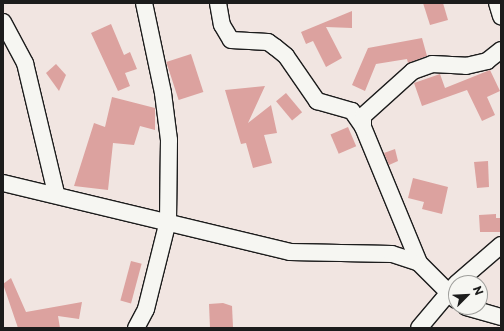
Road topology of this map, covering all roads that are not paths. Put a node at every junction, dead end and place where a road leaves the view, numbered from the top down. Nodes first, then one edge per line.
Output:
1 (144, 3) edge
2 (218, 3) edge
3 (497, 3) edge
4 (501, 16) edge
5 (3, 22) edge
6 (501, 50) edge
7 (363, 127) junction
8 (3, 183) edge
9 (56, 193) junction
10 (168, 221) junction
11 (501, 245) edge
12 (419, 263) junction
13 (469, 275) edge
14 (448, 285) edge
15 (448, 296) edge
16 (488, 314) edge
17 (501, 318) edge
18 (136, 328) edge
19 (419, 328) edge

1 - 10 street
2 - 7 street
3 - 4 street
5 - 9 street
6 - 7 street
7 - 12 street
8 - 9 street
9 - 10 street
10 - 12 street
10 - 18 street
11 - 13 street
12 - 14 street
15 - 19 street
16 - 17 street

